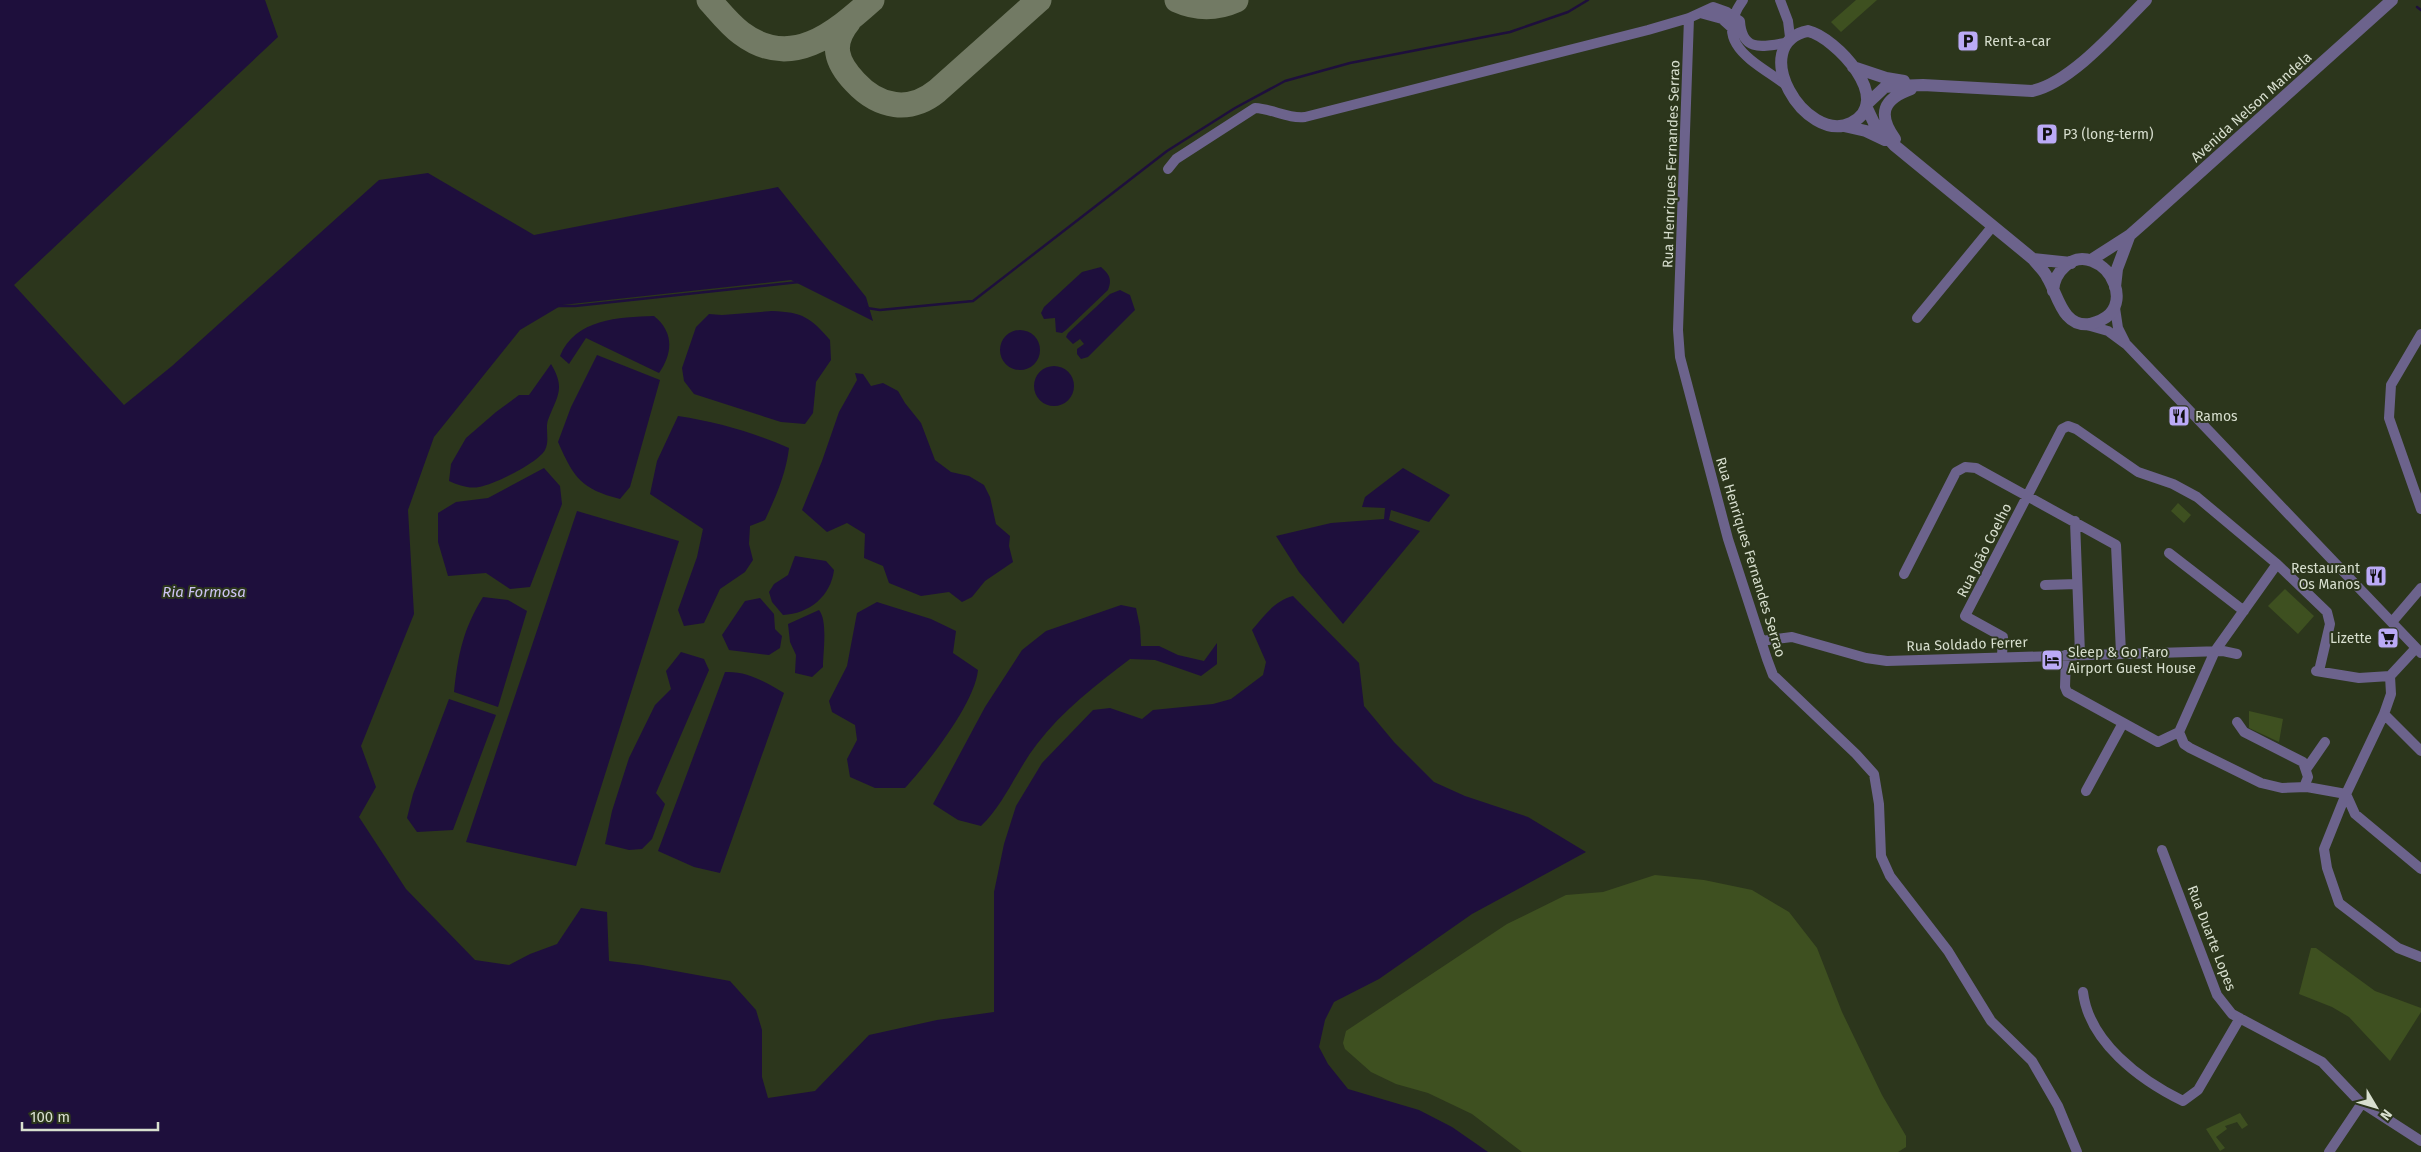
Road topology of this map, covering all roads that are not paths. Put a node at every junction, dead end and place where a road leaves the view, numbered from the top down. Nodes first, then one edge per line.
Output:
1 (1708, 0) edge
2 (1743, 0) edge
3 (1780, 0) edge
4 (2146, 0) edge
5 (2157, 0) edge
6 (2392, 0) edge
7 (1700, 13) junction
8 (1734, 16) junction
9 (1689, 18) junction
10 (1732, 28) junction
11 (2115, 31) junction
12 (1787, 40) junction
13 (1852, 67) junction
14 (1786, 85) junction
15 (1923, 85) junction
16 (1867, 104) junction
17 (1844, 126) junction
18 (1894, 145) junction
19 (1907, 156) junction
20 (1168, 169) dead end
21 (1992, 226) junction
22 (2130, 235) junction
23 (2033, 259) junction
24 (2091, 260) junction
25 (2070, 263) junction
26 (2116, 287) junction
27 (2054, 291) junction
28 (2115, 308) junction
29 (1917, 318) dead end
30 (2085, 324) junction
31 (2421, 334) edge
32 (2127, 345) junction
33 (2028, 495) junction
34 (2421, 510) edge
35 (2074, 521) junction
36 (2169, 553) dead end
37 (2277, 564) junction
38 (1904, 574) dead end
39 (2077, 584) junction
40 (2045, 586) dead end
41 (2421, 588) edge
42 (2244, 611) junction
43 (2392, 622) junction
44 (1760, 641) junction
45 (2418, 650) edge
46 (2215, 651) junction
47 (2122, 653) junction
48 (2066, 654) junction
49 (2080, 654) junction
50 (2237, 654) dead end
51 (2002, 656) junction
52 (2390, 676) junction
53 (2384, 714) junction
54 (2237, 722) dead end
55 (2124, 723) junction
56 (2179, 732) junction
57 (2325, 742) dead end
58 (2421, 751) edge
59 (2307, 768) junction
60 (2304, 787) junction
61 (2086, 791) dead end
62 (2346, 794) junction
63 (2162, 850) dead end
64 (2421, 870) edge
65 (2421, 957) edge
66 (2083, 992) dead end
67 (2240, 1018) junction
68 (2362, 1103) junction
69 (2421, 1141) edge
70 (2077, 1152) edge
71 (2328, 1152) edge

1 - 7 street
2 - 8 street
3 - 12 street
4 - 11 street
5 - 11 street
6 - 22 street, Avenida Nelson Mandela
7 - 8 street
7 - 9 street
7 - 10 street
8 - 10 street
8 - 12 street
9 - 20 street
9 - 44 street, Rua Henriques Fernandes Serrao
10 - 14 street
11 - 15 street
12 - 13 street
12 - 14 street
13 - 15 street
13 - 16 street
14 - 17 street
15 - 16 street
15 - 19 street
16 - 17 street
16 - 18 street
17 - 18 street
18 - 19 street
19 - 21 street
21 - 23 street
21 - 29 street
22 - 24 street, Avenida Nelson Mandela
22 - 26 street
23 - 25 street
23 - 27 street
24 - 25 street
24 - 26 street
25 - 27 street
26 - 28 street
27 - 30 street
28 - 30 street
28 - 32 street
30 - 32 street
31 - 34 street
32 - 43 street
33 - 35 street
33 - 37 street
33 - 38 street
33 - 51 street, Rua João Coelho
35 - 39 street
35 - 47 street
36 - 42 street
37 - 42 street
37 - 52 street
39 - 40 street
39 - 49 street
41 - 43 street
42 - 46 street
43 - 45 street
44 - 51 street, Rua Soldado Ferrer
44 - 70 street, Rua Henriques Fernandes Serrao
45 - 52 street
46 - 47 street, Rua Soldado Ferrer
46 - 50 street, Rua Soldado Ferrer
46 - 56 street
47 - 49 street, Rua Soldado Ferrer
48 - 49 street, Rua Soldado Ferrer
48 - 51 street, Rua Soldado Ferrer
48 - 55 street
52 - 53 street
53 - 58 street
53 - 62 street
54 - 59 street
55 - 56 street
55 - 61 street
56 - 60 street
57 - 59 street
59 - 60 street
60 - 62 street
62 - 64 street
62 - 65 street
63 - 67 street, Rua Duarte Lopes
66 - 67 street
67 - 68 street, Rua Duarte Lopes
68 - 69 street, Rua Duarte Lopes
68 - 71 street

